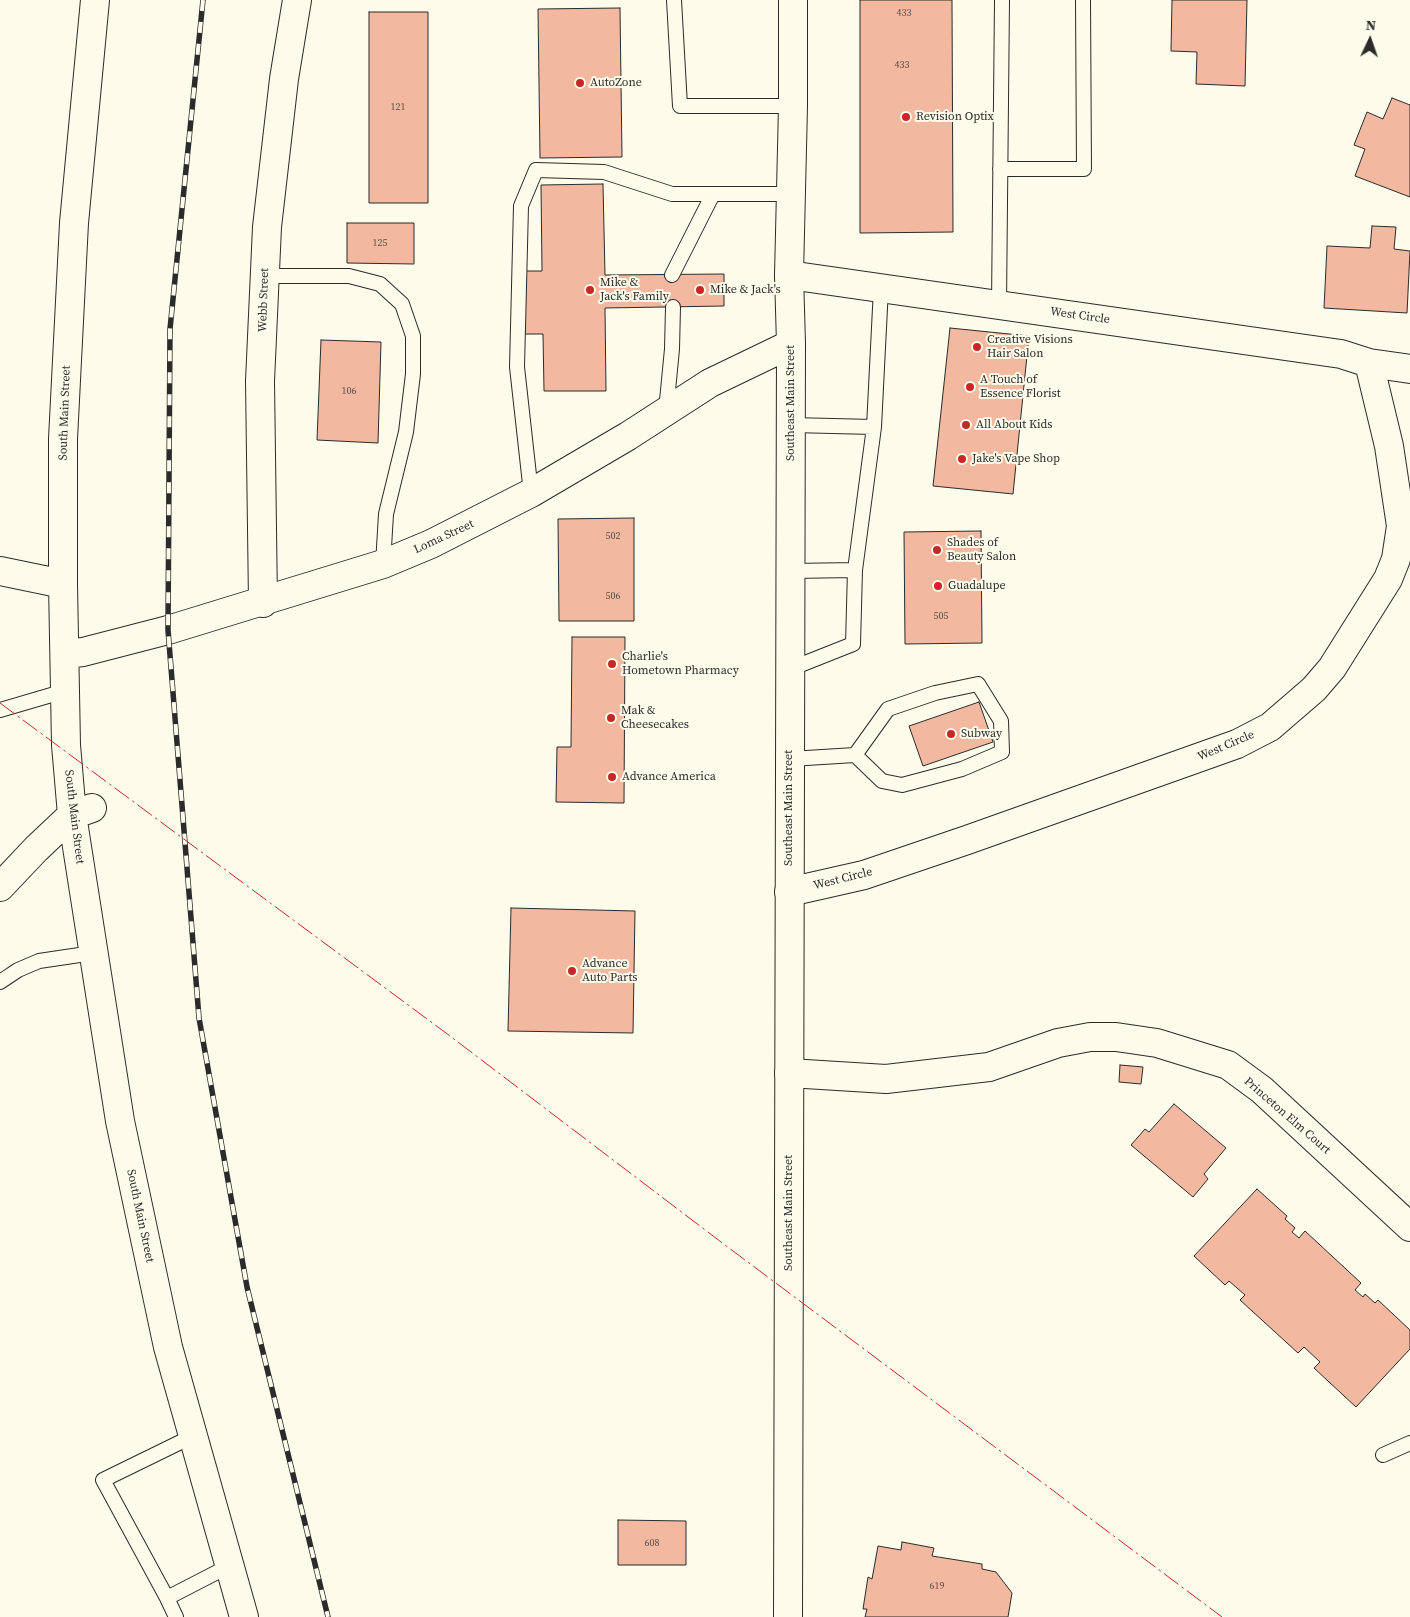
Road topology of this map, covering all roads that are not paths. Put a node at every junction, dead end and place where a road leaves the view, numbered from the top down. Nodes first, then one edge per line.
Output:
1 (95, 0) edge
2 (297, 0) edge
3 (674, 0) edge
4 (792, 0) edge
5 (1002, 0) edge
6 (1083, 0) edge
7 (793, 106) junction
8 (1000, 169) junction
9 (713, 194) junction
10 (791, 194) junction
11 (672, 275) dead end
12 (789, 275) junction
13 (264, 276) junction
14 (882, 288) junction
15 (999, 304) junction
16 (673, 307) dead end
17 (791, 344) junction
18 (1369, 363) junction
19 (1410, 369) edge
20 (666, 411) junction
21 (791, 425) junction
22 (874, 427) junction
23 (532, 493) junction
24 (383, 564) junction
25 (855, 570) junction
26 (0, 571) edge
27 (790, 571) junction
28 (63, 584) junction
29 (263, 603) junction
30 (65, 654) junction
31 (790, 669) junction
32 (65, 691) junction
33 (0, 710) edge
34 (855, 755) junction
35 (790, 759) junction
36 (82, 812) junction
37 (0, 887) edge
38 (789, 892) junction
39 (94, 952) junction
40 (0, 982) edge
41 (789, 1073) junction
42 (1410, 1227) edge
43 (193, 1436) junction
44 (1410, 1443) edge
45 (1383, 1454) dead end
46 (230, 1566) junction
47 (167, 1598) junction
48 (176, 1617) edge
49 (244, 1617) edge
50 (788, 1617) edge

1 - 28 street, South Main Street
2 - 13 street, Webb Street
3 - 7 lane
4 - 7 street, Southeast Main Street
5 - 8 lane
6 - 8 lane
7 - 10 street, Southeast Main Street
8 - 15 lane
9 - 10 lane
9 - 11 lane
9 - 23 lane
10 - 12 street, Southeast Main Street
12 - 14 street, West Circle
12 - 17 street, Southeast Main Street
13 - 24 lane
13 - 29 street, Webb Street
14 - 15 street, West Circle
14 - 22 lane
15 - 18 street, West Circle
16 - 20 lane
17 - 20 street, Loma Street
17 - 21 street, Southeast Main Street
18 - 19 street, West Circle
18 - 38 street, West Circle
20 - 23 street, Loma Street
21 - 22 lane
21 - 27 street, Southeast Main Street
22 - 25 lane
23 - 24 street, Loma Street
24 - 29 street, Loma Street
25 - 27 lane
25 - 31 lane
26 - 28 street
27 - 31 street, Southeast Main Street
28 - 30 street, South Main Street
29 - 30 street, Loma Street
30 - 32 street, South Main Street
31 - 35 street, Southeast Main Street
32 - 33 lane
32 - 36 street, South Main Street
34 - 34 lane
34 - 35 lane
35 - 38 street, Southeast Main Street
36 - 37 street
36 - 39 street, South Main Street
38 - 41 street, Southeast Main Street
39 - 40 lane
39 - 43 street, South Main Street
41 - 42 street, Princeton Elm Court
41 - 50 street, Southeast Main Street
43 - 46 street, South Main Street
43 - 47 lane
44 - 45 lane
46 - 47 lane
46 - 49 street, South Main Street
47 - 48 lane

